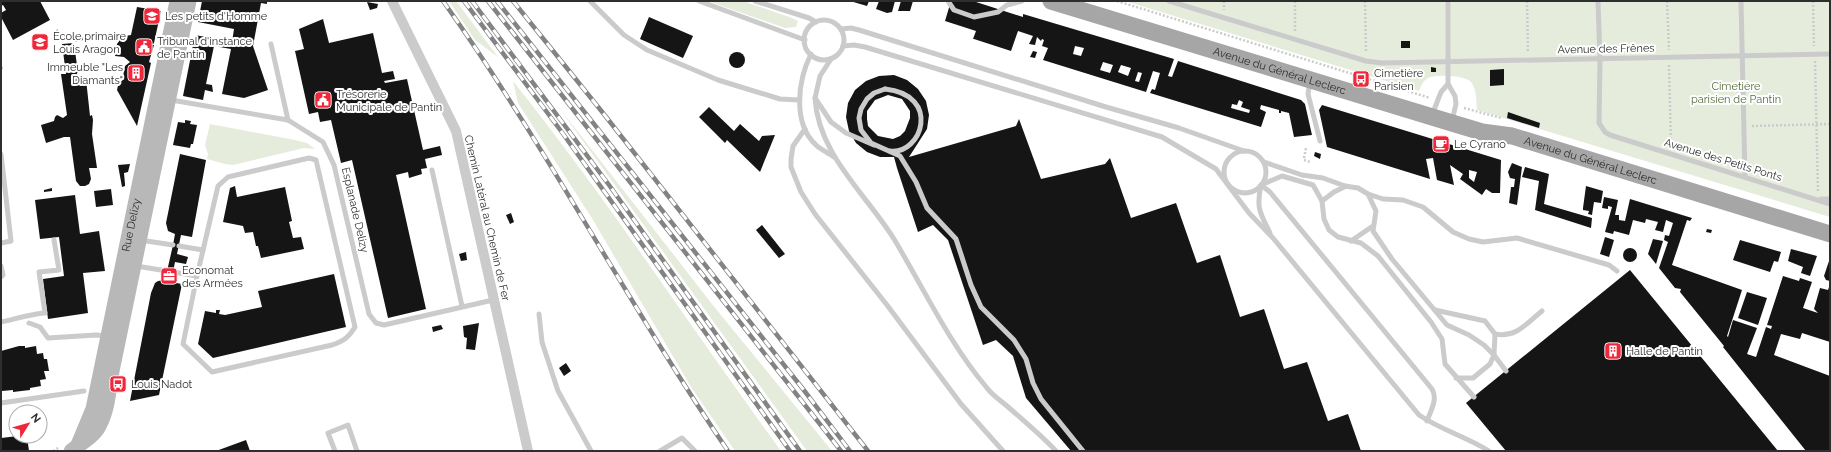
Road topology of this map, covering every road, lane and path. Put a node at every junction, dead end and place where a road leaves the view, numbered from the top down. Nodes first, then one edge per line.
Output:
1 (178, 1) edge
2 (183, 1) edge
3 (189, 1) edge
4 (392, 1) edge
5 (590, 1) edge
6 (699, 1) edge
7 (755, 1) edge
8 (948, 1) edge
9 (1022, 1) edge
10 (1051, 1) edge
11 (1117, 1) edge
12 (1169, 1) edge
13 (1295, 1) edge
14 (1365, 1) edge
15 (1448, 1) edge
16 (1527, 1) edge
17 (1598, 1) edge
18 (1667, 1) edge
19 (1741, 1) edge
20 (1813, 1) edge
21 (816, 22) junction
22 (841, 29) junction
23 (805, 40) junction
24 (1296, 40) junction
25 (179, 41) junction
26 (271, 44) dead end
27 (843, 46) junction
28 (811, 54) junction
29 (1814, 54) junction
30 (1830, 54) edge
31 (1742, 56) junction
32 (831, 58) junction
33 (1669, 58) junction
34 (1448, 60) junction
35 (1528, 60) junction
36 (1600, 60) junction
37 (1366, 61) junction
38 (1310, 80) junction
39 (1448, 84) junction
40 (815, 98) junction
41 (169, 99) junction
42 (800, 100) junction
43 (1438, 100) junction
44 (1456, 106) junction
45 (1432, 117) junction
46 (1503, 119) dead end
47 (288, 120) junction
48 (1452, 123) junction
49 (1816, 124) junction
50 (1830, 124) edge
51 (1744, 126) junction
52 (805, 129) junction
53 (1320, 141) dead end
54 (1306, 148) dead end
55 (1244, 151) junction
56 (1, 154) edge
57 (1671, 154) junction
58 (834, 157) junction
59 (1264, 162) junction
60 (1310, 162) dead end
61 (432, 170) dead end
62 (1745, 177) junction
63 (1261, 185) junction
64 (1229, 186) junction
65 (1346, 186) junction
66 (3, 190) edge
67 (1368, 194) junction
68 (1830, 199) edge
69 (1818, 200) junction
70 (1322, 201) junction
71 (1830, 204) edge
72 (1373, 226) junction
73 (1830, 234) edge
74 (1273, 238) junction
75 (54, 240) dead end
76 (140, 240) junction
77 (1351, 241) junction
78 (1, 243) edge
79 (172, 245) dead end
80 (179, 246) dead end
81 (203, 250) junction
82 (1, 266) edge
83 (134, 266) junction
84 (167, 271) dead end
85 (1618, 271) dead end
86 (173, 272) dead end
87 (197, 276) junction
88 (1, 277) edge
89 (493, 300) junction
90 (462, 306) junction
91 (1435, 310) junction
92 (1542, 311) dead end
93 (539, 314) dead end
94 (1, 322) edge
95 (29, 323) dead end
96 (1495, 334) junction
97 (113, 336) junction
98 (1494, 355) junction
99 (1506, 371) dead end
100 (1456, 378) junction
101 (84, 391) dead end
102 (1474, 397) dead end
103 (1, 403) edge
104 (1427, 421) junction
105 (76, 449) edge
106 (334, 451) edge
107 (357, 451) edge
108 (528, 451) edge
109 (591, 451) edge
110 (660, 451) edge
111 (695, 451) edge
112 (1003, 451) edge
113 (1056, 451) edge
114 (1083, 451) edge
115 (1489, 451) edge

1 - 97 main road, Rue Delizy
2 - 25 street, Rue Delizy
3 - 25 main road, Rue Delizy
4 - 89 street, Chemin Latéral au Chemin de Fer
5 - 42 lane
6 - 23 lane
7 - 21 lane
8 - 9 lane
10 - 38 main road, Avenue du Général Leclerc
11 - 43 path
12 - 24 lane, Avenue des Frênes
13 - 24 path
14 - 37 path
15 - 34 lane
16 - 35 path
17 - 36 lane
18 - 33 path
19 - 31 lane
20 - 29 path
21 - 22 lane
21 - 23 lane
22 - 27 lane
22 - 55 lane
23 - 28 lane
24 - 37 lane, Avenue des Frênes
25 - 41 main road, Rue Delizy
26 - 47 lane
27 - 32 lane
27 - 64 lane
28 - 32 lane
28 - 42 lane
29 - 30 lane, Avenue des Frênes
29 - 31 lane, Avenue des Frênes
29 - 49 path
31 - 33 lane, Avenue des Frênes
31 - 51 lane
32 - 40 lane
33 - 36 lane, Avenue des Frênes
33 - 57 path
34 - 35 lane, Avenue des Frênes
34 - 37 lane, Avenue des Frênes
34 - 39 lane
35 - 36 lane, Avenue des Frênes
36 - 57 lane, Avenue des Petits Ponts
38 - 45 main road, Avenue du Général Leclerc
38 - 53 lane
39 - 43 lane
39 - 44 lane
40 - 58 lane
40 - 114 lane, bridge
41 - 47 lane, Esplanade Delizy
41 - 76 main road, Rue Delizy
42 - 52 lane
43 - 45 lane
44 - 46 path
44 - 48 lane
45 - 48 main road, Avenue du Général Leclerc
47 - 90 lane, Esplanade Delizy
48 - 73 main road, Avenue du Général Leclerc
49 - 50 path
49 - 51 path
49 - 69 path
51 - 62 lane
52 - 58 lane
52 - 112 lane
54 - 60 path
55 - 59 lane
55 - 64 lane
56 - 66 lane
57 - 62 lane, Avenue des Petits Ponts
58 - 113 lane
59 - 63 lane
59 - 65 lane
61 - 90 lane
62 - 69 lane, Avenue des Petits Ponts
63 - 64 lane
63 - 70 lane
63 - 74 lane
63 - 104 lane
64 - 74 lane
65 - 67 lane
65 - 70 lane
66 - 78 lane
67 - 72 lane
67 - 85 lane
68 - 69 lane
69 - 71 lane, Avenue des Petits Ponts
70 - 77 lane
72 - 77 lane
72 - 91 lane
74 - 104 lane
75 - 94 lane
76 - 79 lane
76 - 83 main road, Rue Delizy
77 - 100 lane
80 - 81 lane
81 - 87 lane
81 - 87 lane
82 - 88 lane
83 - 84 lane
83 - 97 main road, Rue Delizy
86 - 87 lane
89 - 90 lane, Esplanade Delizy
89 - 108 street, Chemin Latéral au Chemin de Fer
91 - 96 lane
91 - 98 lane
92 - 96 lane
93 - 109 lane
95 - 97 lane
96 - 98 lane
97 - 105 main road, Rue Delizy
98 - 99 lane
98 - 100 lane
100 - 102 lane
101 - 103 lane
104 - 115 lane
106 - 107 lane
110 - 111 lane

